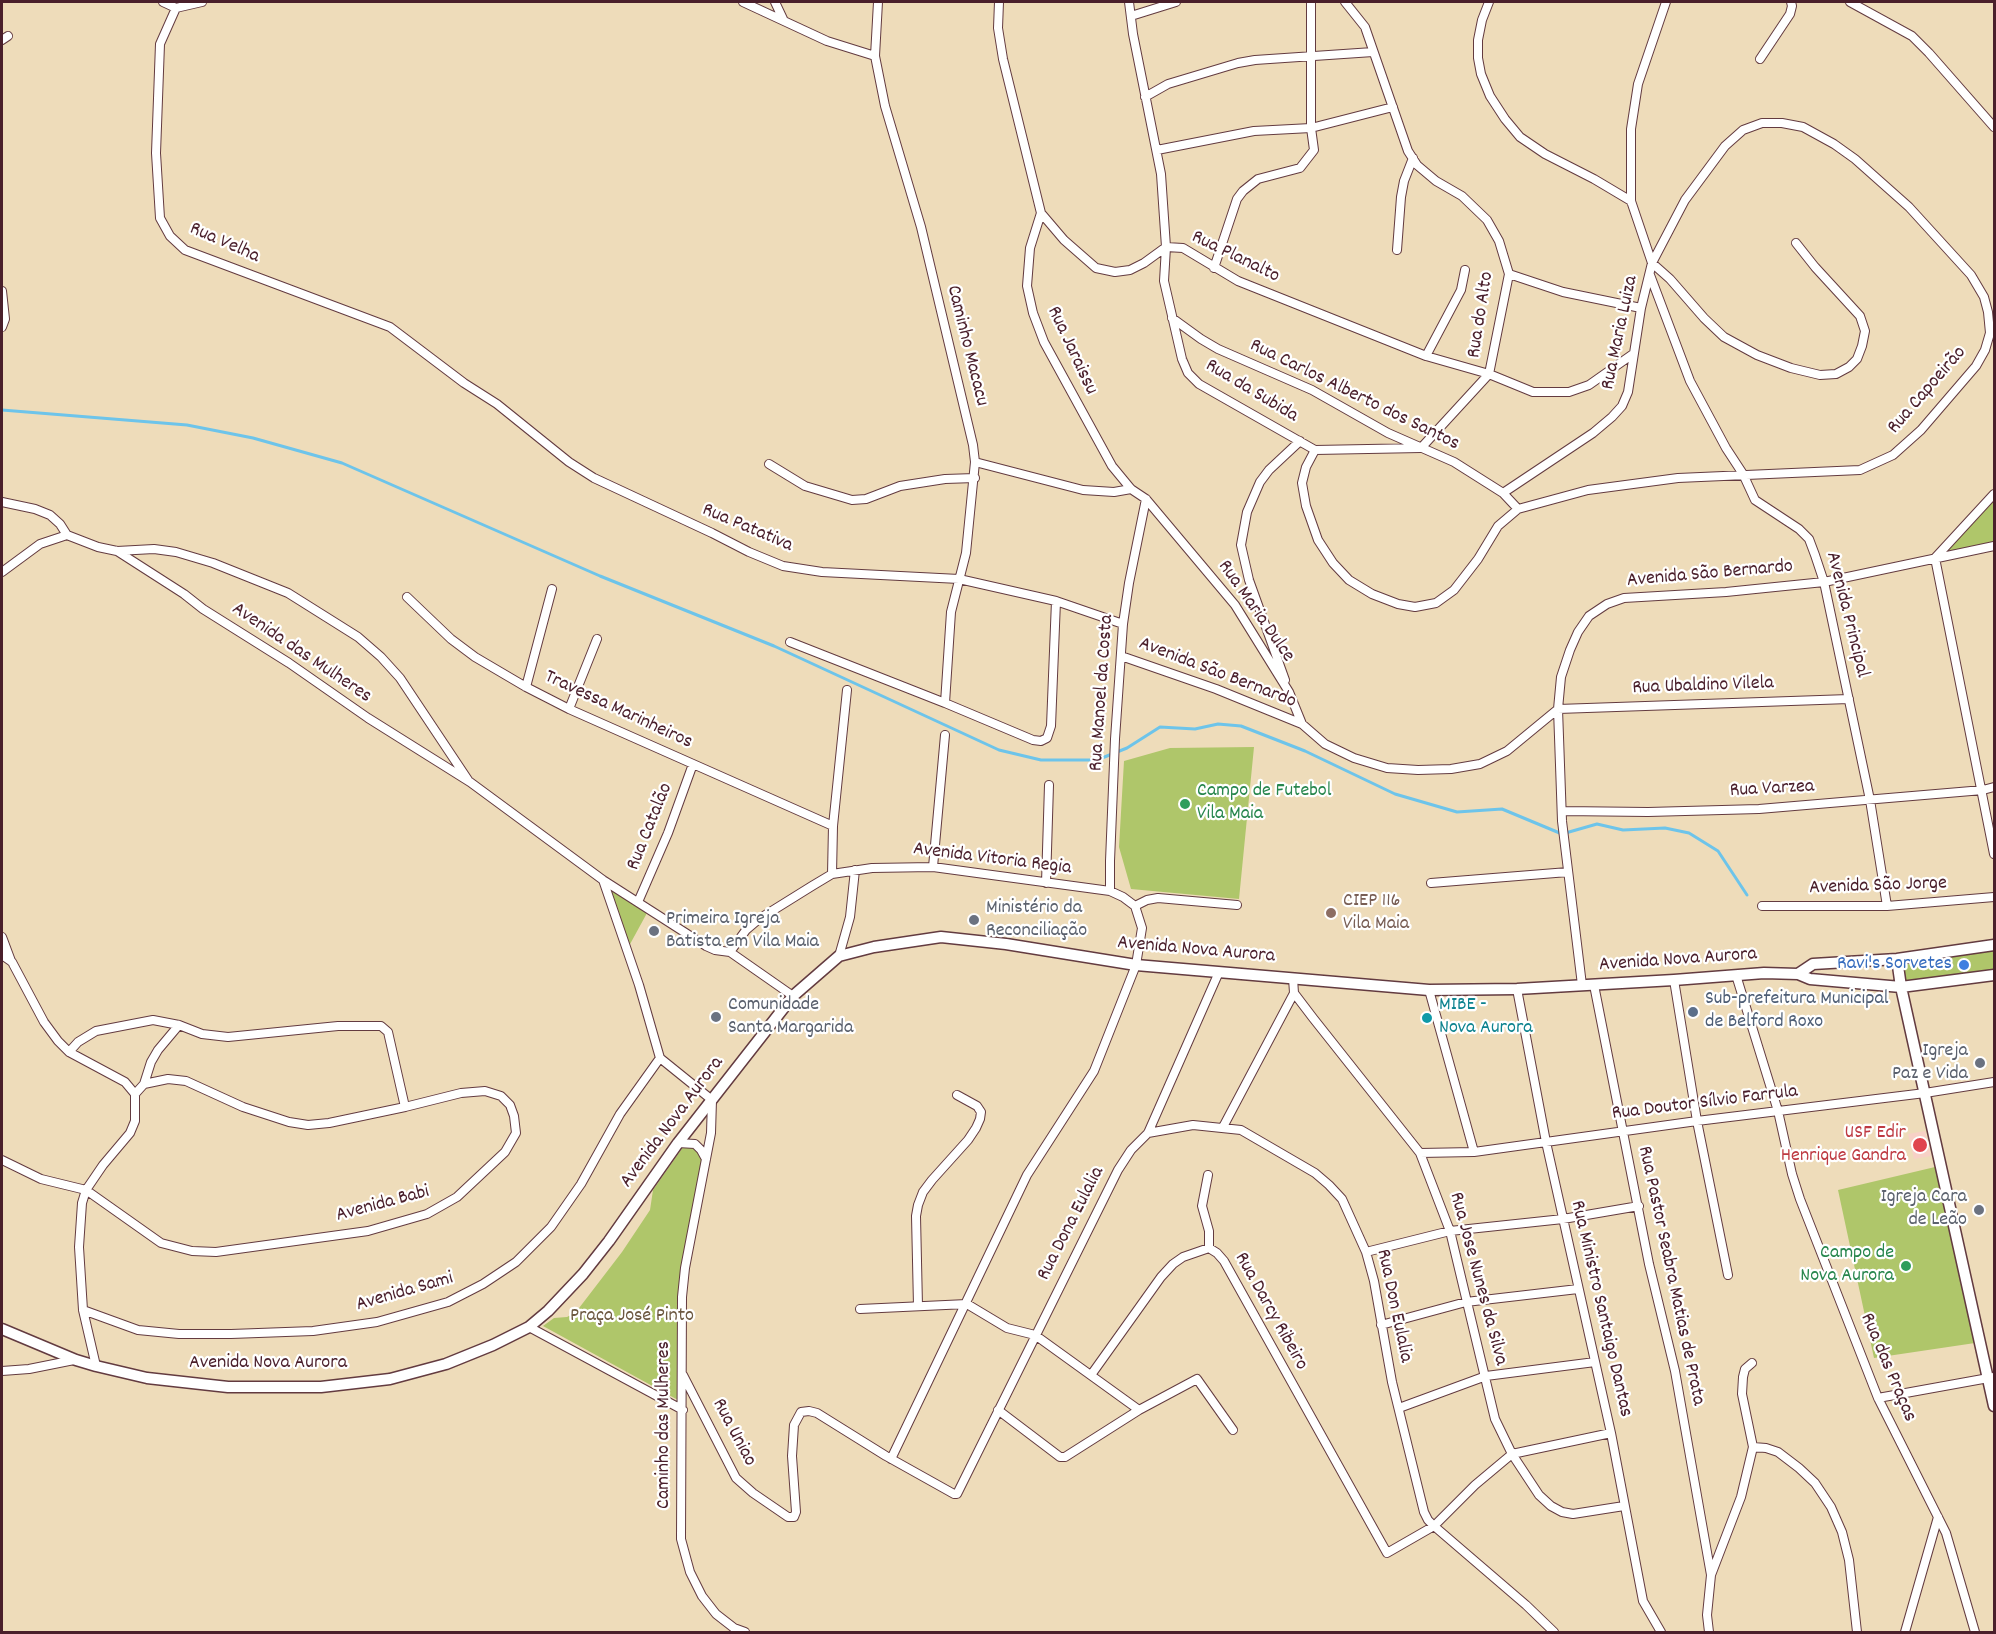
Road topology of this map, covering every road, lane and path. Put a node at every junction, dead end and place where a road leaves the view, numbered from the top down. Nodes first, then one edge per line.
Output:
1 (163, 2) edge
2 (202, 2) edge
3 (743, 2) edge
4 (775, 2) edge
5 (878, 2) edge
6 (999, 2) edge
7 (1130, 2) edge
8 (1176, 2) edge
9 (1311, 2) edge
10 (1345, 2) edge
11 (1489, 2) edge
12 (1666, 2) edge
13 (1791, 2) edge
14 (1850, 2) edge
15 (176, 8) junction
16 (1131, 16) junction
17 (783, 20) junction
18 (1373, 52) junction
19 (875, 56) junction
20 (1309, 56) junction
21 (1760, 59) dead end
22 (1145, 97) junction
23 (1393, 107) junction
24 (1995, 127) edge
25 (1311, 128) junction
26 (1157, 150) junction
27 (1413, 158) junction
28 (1630, 201) junction
29 (1041, 213) junction
30 (1796, 243) dead end
31 (1166, 247) junction
32 (1397, 250) dead end
33 (1652, 263) junction
34 (1214, 268) junction
35 (1465, 270) dead end
36 (1509, 274) junction
37 (1650, 274) junction
38 (2, 291) edge
39 (1641, 308) junction
40 (1172, 318) junction
41 (2, 327) edge
42 (1633, 354) junction
43 (1426, 356) junction
44 (1489, 374) junction
45 (464, 383) joint
46 (1300, 441) junction
47 (1421, 448) junction
48 (1315, 450) junction
49 (975, 462) junction
50 (769, 464) dead end
51 (1743, 474) junction
52 (975, 478) junction
53 (1131, 489) junction
54 (1503, 494) junction
55 (1995, 494) edge
56 (1146, 499) junction
57 (2, 502) edge
58 (1518, 509) junction
59 (67, 535) junction
60 (1995, 546) edge
61 (117, 551) junction
62 (1935, 558) junction
63 (2, 572) edge
64 (959, 579) junction
65 (1824, 582) junction
66 (552, 589) dead end
67 (407, 597) dead end
68 (1056, 601) junction
69 (1123, 624) junction
70 (597, 639) dead end
71 (790, 642) dead end
72 (1121, 656) junction
73 (526, 687) junction
74 (847, 690) dead end
75 (1289, 692) junction
76 (1849, 699) junction
77 (945, 702) junction
78 (569, 709) junction
79 (1558, 709) junction
80 (1302, 724) junction
81 (945, 735) dead end
82 (693, 764) junction
83 (470, 782) junction
84 (1050, 785) dead end
85 (1995, 787) edge
86 (1983, 790) junction
87 (1870, 800) junction
88 (1562, 811) junction
89 (833, 826) junction
90 (1995, 854) edge
91 (933, 867) junction
92 (855, 870) junction
93 (1568, 872) junction
94 (832, 874) junction
95 (603, 880) junction
96 (1046, 883) junction
97 (1431, 883) dead end
98 (1110, 891) junction
99 (1995, 897) edge
100 (638, 902) junction
101 (1237, 904) dead end
102 (1135, 906) junction
103 (1762, 906) dead end
104 (1887, 906) junction
105 (2, 937) edge
106 (1995, 945) edge
107 (729, 952) junction
108 (2, 955) edge
109 (840, 956) junction
110 (1897, 959) junction
111 (12, 962) junction
112 (1136, 965) junction
113 (1219, 972) junction
114 (1798, 974) junction
115 (1736, 975) junction
116 (1995, 975) edge
117 (1293, 978) junction
118 (1674, 980) junction
119 (1582, 985) junction
120 (1594, 985) junction
121 (1901, 987) junction
122 (1517, 989) junction
123 (1429, 990) junction
124 (1294, 993) junction
125 (793, 996) junction
126 (179, 1025) junction
127 (69, 1052) junction
128 (660, 1058) junction
129 (1995, 1082) edge
130 (144, 1084) junction
131 (1925, 1093) junction
132 (135, 1094) junction
133 (957, 1095) dead end
134 (712, 1100) junction
135 (405, 1107) junction
136 (1778, 1111) junction
137 (1697, 1121) junction
138 (1223, 1127) junction
139 (1622, 1132) junction
140 (1148, 1133) junction
141 (1546, 1142) junction
142 (678, 1143) junction
143 (1474, 1152) junction
144 (1420, 1153) junction
145 (706, 1159) junction
146 (2, 1160) edge
147 (1208, 1175) dead end
148 (86, 1190) junction
149 (1639, 1206) junction
150 (1563, 1219) junction
151 (1450, 1231) junction
152 (1209, 1248) junction
153 (1366, 1252) junction
154 (1728, 1275) dead end
155 (1578, 1288) junction
156 (1466, 1302) junction
157 (967, 1304) junction
158 (918, 1306) junction
159 (860, 1309) dead end
160 (83, 1310) junction
161 (1381, 1325) junction
162 (529, 1327) junction
163 (2, 1329) edge
164 (1035, 1335) junction
165 (76, 1360) junction
166 (1595, 1362) junction
167 (1752, 1363) dead end
168 (96, 1366) junction
169 (2, 1371) edge
170 (683, 1375) junction
171 (1091, 1375) junction
172 (1486, 1376) junction
173 (1992, 1378) edge
174 (1878, 1398) junction
175 (1995, 1407) edge
176 (1398, 1408) junction
177 (683, 1410) junction
178 (998, 1410) junction
179 (1139, 1410) junction
180 (1233, 1430) dead end
181 (1611, 1433) junction
182 (1753, 1446) junction
183 (1512, 1454) junction
184 (891, 1459) junction
185 (1624, 1506) junction
186 (1938, 1517) junction
187 (1434, 1526) junction
188 (1711, 1575) junction
189 (745, 1632) edge
190 (1554, 1632) edge
191 (1661, 1632) edge
192 (1709, 1632) edge
193 (1857, 1632) edge
194 (1905, 1632) edge
195 (1975, 1632) edge

1 - 15 street
2 - 15 street
3 - 17 street
4 - 17 street
5 - 19 street, Caminho Macacu
6 - 29 street, Rua Planalto
7 - 16 street
8 - 16 street
9 - 20 street
10 - 18 street, Rua do Alto
11 - 28 street
12 - 28 street
13 - 21 street
14 - 24 street
15 - 45 street, Rua Velha
16 - 22 street
17 - 19 street
18 - 20 street
18 - 23 street, Rua do Alto
19 - 49 street, Caminho Macacu
20 - 22 street
20 - 25 street
22 - 26 street
23 - 25 street
23 - 27 street, Rua do Alto
25 - 26 street
25 - 34 street
26 - 31 street
27 - 32 street
27 - 36 street, Rua do Alto
28 - 33 street
29 - 31 street, Rua Planalto
29 - 53 street, Rua Jaraissu
30 - 33 street
31 - 34 street, Rua Planalto
31 - 40 street, Rua da Subida
33 - 37 street, Rua Maria Luiza
33 - 51 street, Rua Capoeirão
34 - 43 street, Rua Planalto
35 - 43 street
36 - 39 street
36 - 44 street, Rua do Alto
37 - 39 street, Rua Maria Luiza
37 - 51 street, Avenida Principal
38 - 41 street
39 - 42 street, Rua Maria Luiza
40 - 46 street, Rua da Subida
40 - 47 street, Rua Carlos Alberto dos Santos
42 - 44 street, Rua Planalto
42 - 54 street, Rua Maria Luiza
43 - 44 street, Rua Planalto
44 - 47 street, Rua do Alto
45 - 64 street, Rua Patativa
46 - 48 street, Rua da Subida
46 - 75 street
47 - 48 street
47 - 54 street, Rua Carlos Alberto dos Santos
48 - 58 street
49 - 52 street, Caminho Macacu
49 - 53 street
50 - 52 street
51 - 58 street, Rua Capoeirão
51 - 65 street, Avenida Principal
52 - 64 street, Caminho Macacu
53 - 56 street, Rua Jaraissu
54 - 58 street, Rua Carlos Alberto dos Santos
55 - 62 street
56 - 69 street, Rua Manoel da Costa
56 - 75 street, Rua Maria Dulce
57 - 59 street
59 - 61 street, Avenida das Mulheres
59 - 63 street
60 - 62 street, Avenida São Bernardo
61 - 83 street, Avenida das Mulheres
61 - 83 street, Avenida das Mulheres
62 - 65 street, Avenida São Bernardo
62 - 86 street
64 - 68 street, Rua Patativa
64 - 77 street, Caminho Macacu
65 - 76 street, Avenida Principal
65 - 79 street, Avenida São Bernardo
66 - 73 street
67 - 73 street, Travessa Marinheiros
68 - 69 street, Rua Patativa
68 - 77 street
69 - 72 street, Rua Manoel da Costa
70 - 78 street
71 - 77 street
72 - 80 street, Avenida São Bernardo
72 - 98 street, Rua Manoel da Costa
73 - 78 street, Travessa Marinheiros
74 - 89 street
75 - 80 street, Rua Maria Dulce
76 - 79 street, Rua Ubaldino Vilela
76 - 87 street, Avenida Principal
78 - 82 street, Travessa Marinheiros
79 - 80 street, Avenida São Bernardo
79 - 88 street, Avenida São Bernardo
81 - 91 street
82 - 89 street, Travessa Marinheiros
82 - 100 street, Rua Catalão
83 - 95 street, Avenida das Mulheres
84 - 96 street
85 - 86 street, Rua Varzea
86 - 87 street, Rua Varzea
86 - 90 street
87 - 88 street, Rua Varzea
87 - 104 street, Avenida Principal
88 - 93 street, Avenida São Bernardo
89 - 94 street
91 - 92 street, Avenida Vitoria Regia
91 - 96 street, Avenida Vitoria Regia
92 - 94 street, Avenida Vitoria Regia
92 - 109 street
93 - 97 street
93 - 119 street, Avenida São Bernardo
94 - 107 street, Avenida Vitoria Regia
95 - 100 street, Avenida das Mulheres
95 - 128 street
96 - 98 street, Avenida Vitoria Regia
98 - 102 street, Avenida Vitoria Regia
99 - 104 street, Avenida São Jorge
100 - 107 street, Avenida das Mulheres
101 - 102 street
102 - 112 street
103 - 104 street, Avenida São Jorge
105 - 111 street
106 - 110 street, Avenida Nova Aurora
107 - 125 street, Avenida das Mulheres
108 - 111 street
109 - 112 street, Avenida Nova Aurora
109 - 125 street, Avenida Nova Aurora
110 - 114 street, Avenida Nova Aurora
110 - 121 street
111 - 127 street
112 - 113 street, Avenida Nova Aurora
112 - 157 street
113 - 117 street, Avenida Nova Aurora
113 - 140 street, Rua Dona Eulalia
114 - 115 street, Avenida Nova Aurora
114 - 121 street, Avenida Nova Aurora
115 - 118 street, Avenida Nova Aurora
115 - 136 street, Rua das Praças
116 - 121 street, Avenida Nova Aurora
117 - 123 street, Avenida Nova Aurora
117 - 124 street
118 - 120 street, Avenida Nova Aurora
118 - 137 street
119 - 120 street, Avenida Nova Aurora
119 - 122 street, Avenida Nova Aurora
120 - 139 street, Rua Pastor Seabra Matias de Prata
121 - 131 street
122 - 123 street, Avenida Nova Aurora
122 - 141 street, Rua Ministro Santaigo Dantas
123 - 143 street
124 - 138 street
124 - 144 street, Rua Jose Nunes da Silva
125 - 134 street, Avenida Nova Aurora
126 - 127 street
126 - 130 street
126 - 135 street
127 - 132 street
128 - 134 street
128 - 160 street, Avenida Sami
129 - 131 street, Rua Doutor Sílvio Farrula
130 - 132 street
130 - 135 street, Avenida Babi
131 - 136 street, Rua Doutor Sílvio Farrula
131 - 173 street
132 - 148 street
133 - 158 street
134 - 142 street, Avenida Nova Aurora
134 - 145 street, Caminho das Mulheres
135 - 148 street, Avenida Babi
136 - 137 street, Rua Doutor Sílvio Farrula
136 - 174 street, Rua das Praças
137 - 139 street, Rua Doutor Sílvio Farrula
137 - 154 street
138 - 140 street, Rua Don Eulalia
138 - 153 street, Rua Don Eulalia
139 - 141 street, Rua Doutor Sílvio Farrula
139 - 149 street, Rua Pastor Seabra Matias de Prata
140 - 164 street, Rua Dona Eulalia
141 - 143 street, Rua Doutor Sílvio Farrula
141 - 150 street, Rua Ministro Santaigo Dantas
142 - 145 street
142 - 162 street, Avenida Nova Aurora
143 - 144 street, Rua Doutor Sílvio Farrula
144 - 151 street, Rua Jose Nunes da Silva
145 - 170 street, Caminho das Mulheres
146 - 148 street
147 - 152 street
148 - 160 street
149 - 150 street
149 - 188 street, Rua Pastor Seabra Matias de Prata
150 - 151 street
150 - 155 street, Rua Ministro Santaigo Dantas
151 - 153 street
151 - 156 street, Rua Jose Nunes da Silva
152 - 171 street, Rua Darcy Ribeiro
152 - 187 street, Rua Darcy Ribeiro
153 - 161 street, Rua Don Eulalia
155 - 156 street
155 - 166 street, Rua Ministro Santaigo Dantas
156 - 161 street
156 - 172 street, Rua Jose Nunes da Silva
157 - 158 street
157 - 164 street
157 - 184 street
158 - 159 street
160 - 168 street
161 - 176 street, Rua Don Eulalia
162 - 168 street, Avenida Nova Aurora
162 - 177 street
163 - 165 street, Avenida Nova Aurora
164 - 171 street
164 - 178 street, Rua Dona Eulalia
165 - 168 street, Avenida Nova Aurora
165 - 169 street
166 - 172 street
166 - 181 street, Rua Ministro Santaigo Dantas
167 - 182 street
170 - 177 street, Caminho das Mulheres
170 - 184 street, Rua Uniao
171 - 179 street
172 - 176 street
172 - 183 street, Rua Jose Nunes da Silva
173 - 174 street
173 - 175 street
174 - 186 street, Rua das Praças
176 - 187 street, Rua Don Eulalia
177 - 189 street, Caminho das Mulheres
178 - 179 street
178 - 184 street, Rua Dona Eulalia
179 - 180 street
181 - 183 street
181 - 185 street, Rua Ministro Santaigo Dantas
182 - 188 street, Rua Pastor Seabra Matias de Prata
182 - 193 street
183 - 185 street, Rua Jose Nunes da Silva
183 - 187 street
185 - 191 street, Rua Ministro Santaigo Dantas
186 - 194 street
186 - 195 street, Rua das Praças
187 - 190 street
188 - 192 street, Rua Pastor Seabra Matias de Prata

